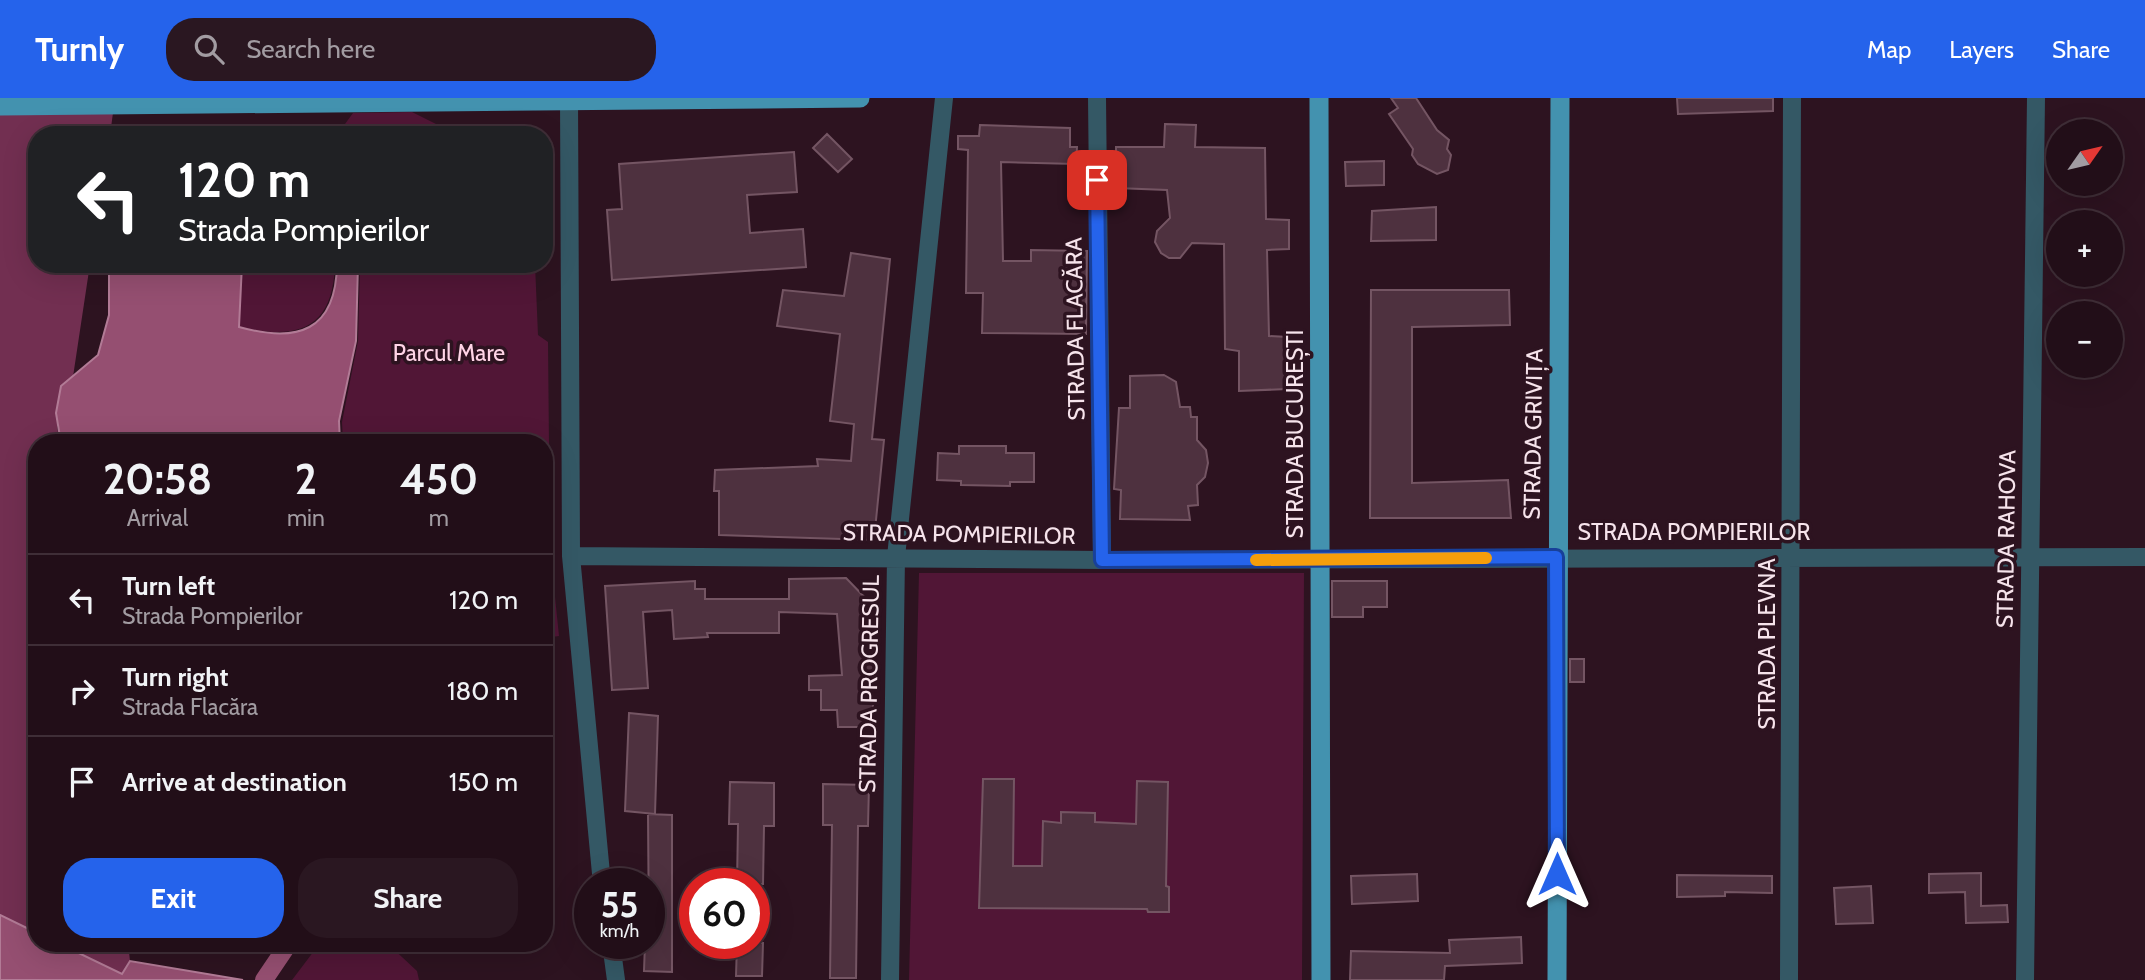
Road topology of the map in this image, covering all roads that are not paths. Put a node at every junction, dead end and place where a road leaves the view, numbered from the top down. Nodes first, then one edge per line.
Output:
1 (860, 98) edge
2 (944, 98) edge
3 (1097, 98) edge
4 (1319, 98) edge
5 (1560, 98) edge
6 (1792, 98) edge
7 (2036, 98) edge
8 (483, 100) edge
9 (569, 100) edge
10 (0, 106) edge
11 (571, 555) junction
12 (1792, 556) junction
13 (896, 557) junction
14 (1556, 557) junction
15 (2031, 557) junction
16 (2145, 557) edge
17 (1102, 560) junction
18 (1319, 560) junction
19 (600, 868) edge
20 (613, 959) edge
21 (616, 980) edge
22 (890, 980) edge
23 (1321, 980) edge
24 (1557, 980) edge
25 (1789, 980) edge
26 (2025, 980) edge

1 - 9 main road
2 - 13 street, STRADA PROGRESUL
3 - 17 street, STRADA FLACĂRA
4 - 18 main road, STRADA BUCUREȘTI
5 - 14 main road, STRADA GRIVIȚA
6 - 12 street, STRADA PLEVNA
7 - 15 street, STRADA RAHOVA
8 - 9 main road
8 - 10 main road
9 - 11 street
11 - 13 street, STRADA POMPIERILOR
11 - 19 street
12 - 14 street, STRADA POMPIERILOR
12 - 15 street, STRADA POMPIERILOR
12 - 25 street, STRADA PLEVNA
13 - 17 street, STRADA POMPIERILOR
13 - 22 street, STRADA PROGRESUL
14 - 18 street, STRADA POMPIERILOR
14 - 24 main road, STRADA GRIVIȚA
15 - 16 street, STRADA POMPIERILOR
15 - 26 street, STRADA RAHOVA
17 - 18 street, STRADA POMPIERILOR
18 - 23 main road, STRADA BUCUREȘTI
20 - 21 street

